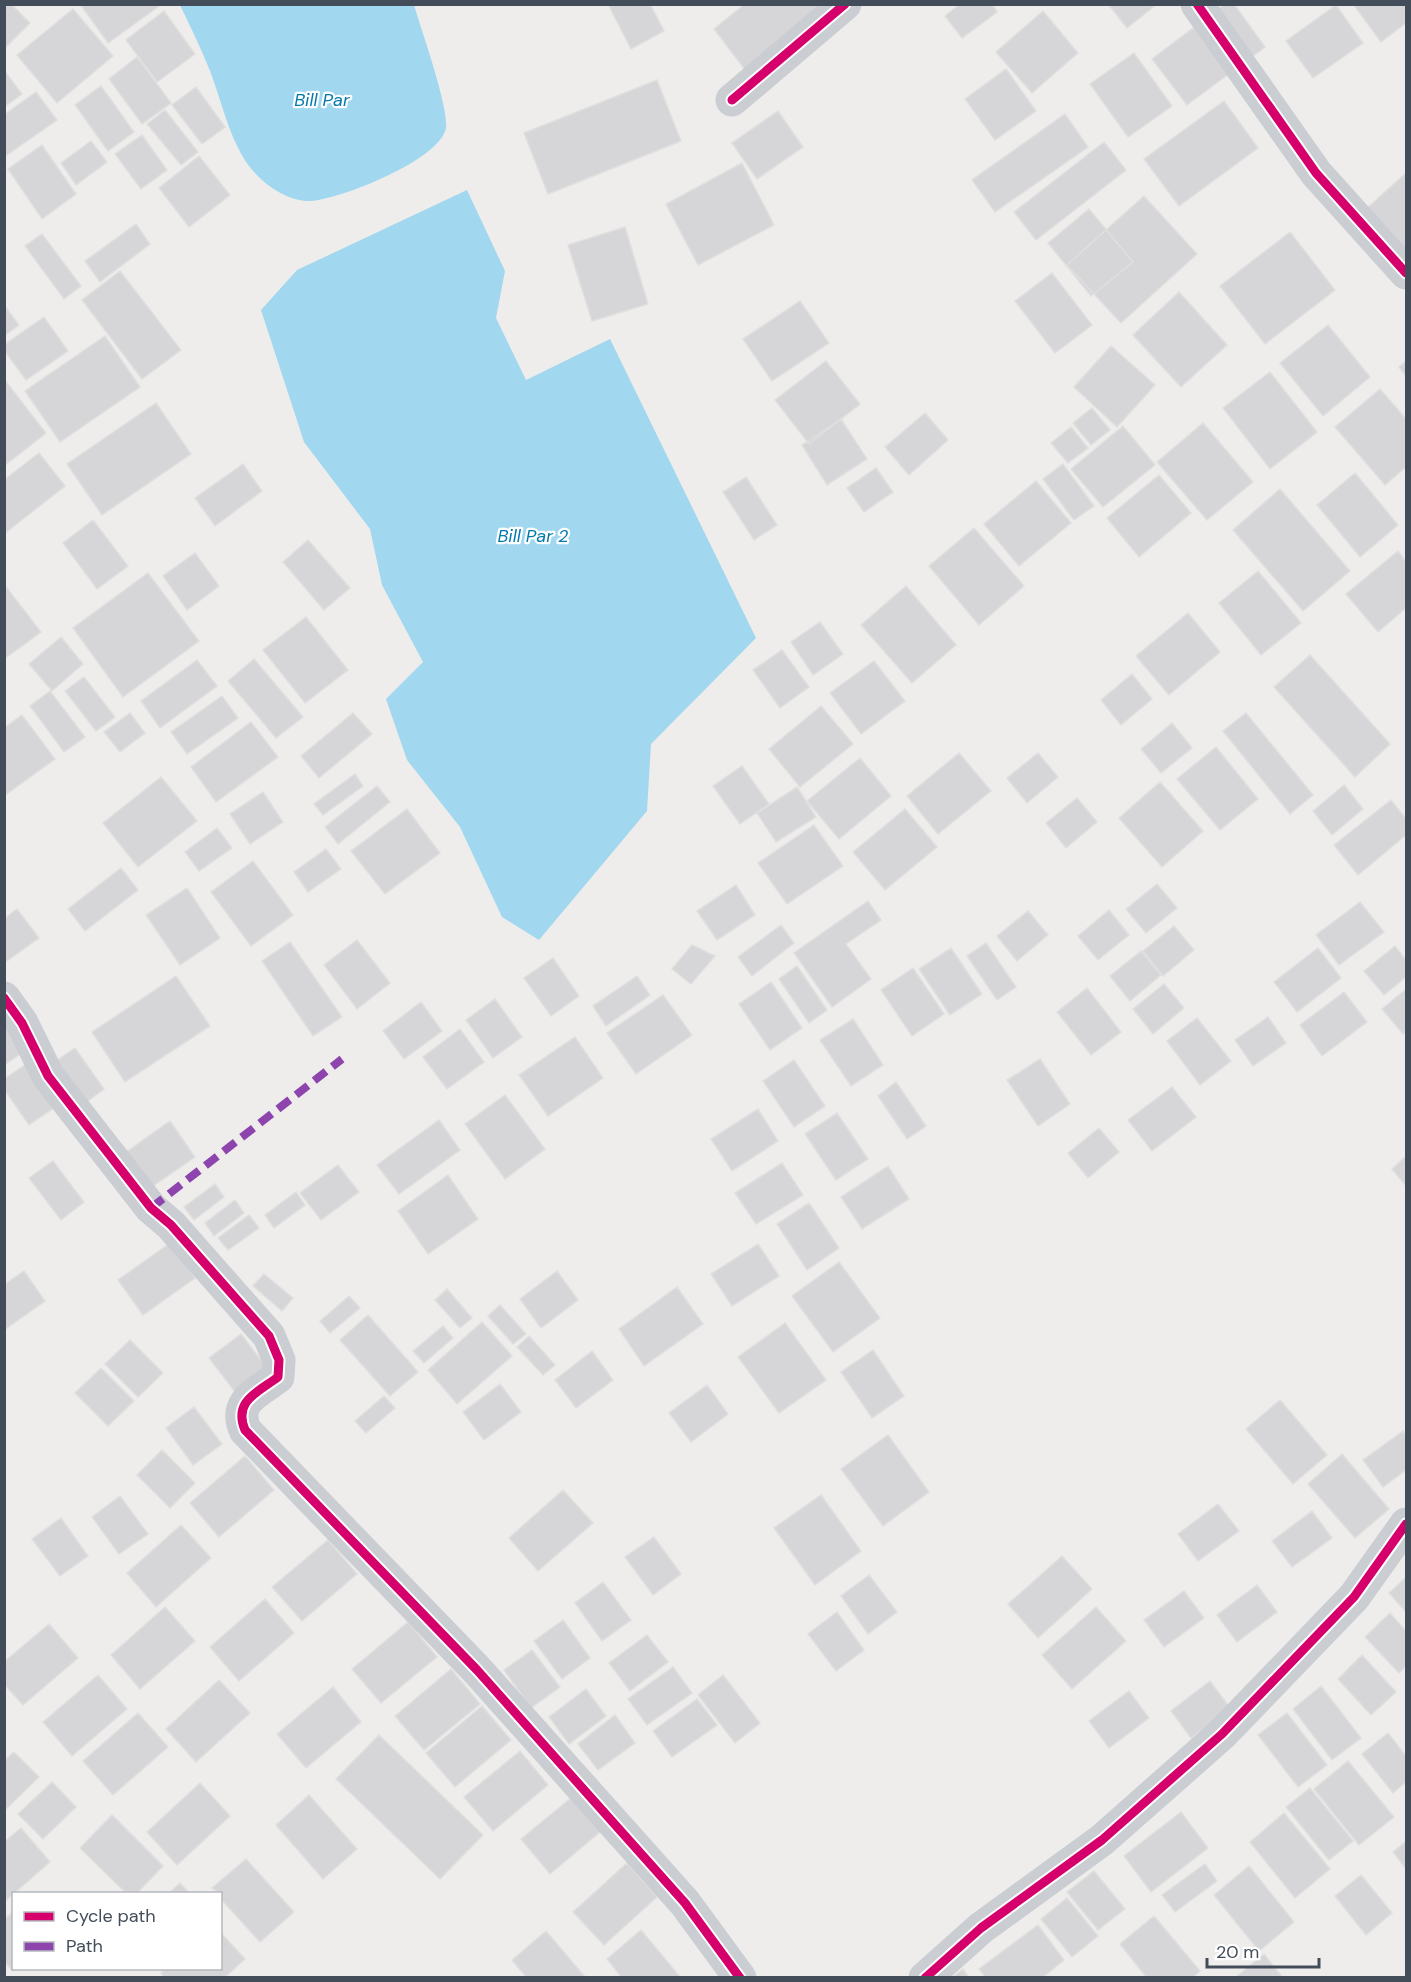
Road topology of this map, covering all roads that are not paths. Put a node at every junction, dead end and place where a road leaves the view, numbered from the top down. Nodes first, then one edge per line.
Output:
1 (845, 4) edge
2 (1197, 4) edge
3 (732, 100) dead end
4 (1407, 273) edge
5 (4, 998) edge
6 (1407, 1524) edge
7 (740, 1977) edge
8 (925, 1977) edge

1 - 3 street
2 - 4 street
5 - 7 street
6 - 8 street

